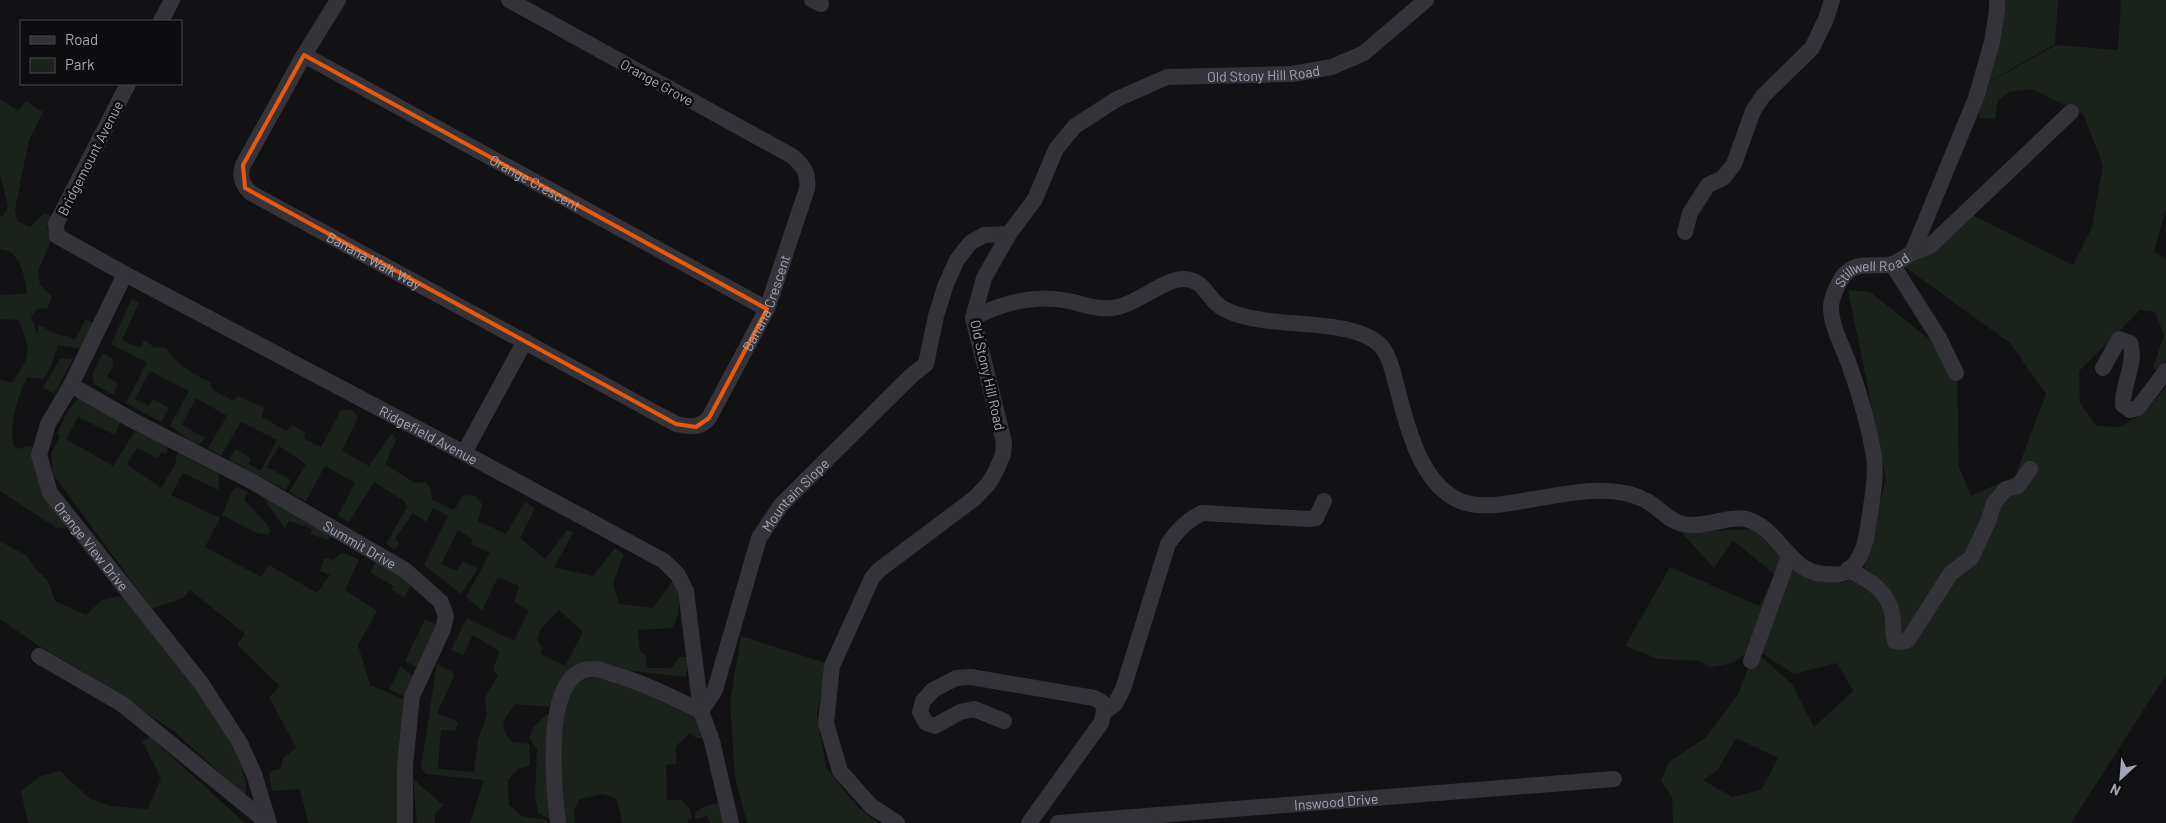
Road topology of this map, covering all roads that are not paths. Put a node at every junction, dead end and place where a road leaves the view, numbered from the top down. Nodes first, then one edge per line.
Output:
1 (172, 0) edge
2 (338, 0) edge
3 (509, 0) edge
4 (1426, 0) edge
5 (1832, 0) edge
6 (1997, 0) edge
7 (1410, 8) edge
8 (162, 20) edge
9 (304, 55) junction
10 (127, 85) edge
11 (2070, 112) dead end
12 (804, 166) joint
13 (55, 232) joint
14 (1685, 232) dead end
15 (1009, 234) junction
16 (1912, 253) junction
17 (1892, 264) junction
18 (125, 274) junction
19 (767, 309) junction
20 (973, 318) junction
21 (525, 341) junction
22 (2103, 368) dead end
23 (2166, 371) edge
24 (1956, 373) dead end
25 (71, 385) junction
26 (696, 427) joint
27 (464, 453) junction
28 (2030, 468) dead end
29 (1324, 501) dead end
30 (1789, 556) junction
31 (1848, 569) junction
32 (39, 656) dead end
33 (1751, 660) dead end
34 (701, 711) junction
35 (1104, 712) junction
36 (1004, 721) dead end
37 (1614, 779) dead end
38 (268, 823) edge
39 (405, 823) edge
40 (558, 823) edge
41 (732, 823) edge
42 (897, 823) edge
43 (1029, 823) edge
44 (1058, 823) edge

1 - 8 street
2 - 9 street, Banana Walk Way
3 - 12 street, Orange Grove
4 - 7 street, Old Stony Hill Road
5 - 14 street
6 - 16 street, Stillwell Road
7 - 15 street, Old Stony Hill Road
9 - 19 street, Orange Crescent
9 - 21 street, Banana Walk Way
10 - 13 street, Bridgemount Avenue
11 - 16 street
12 - 19 street, Banana Crescent
13 - 18 street, Ridgefield Avenue
15 - 20 street, Old Stony Hill Road
15 - 34 street, Mountain Slope
16 - 17 street, Stillwell Road
17 - 24 street
17 - 31 street, Stillwell Road
18 - 25 street, Orange View Drive
18 - 27 street, Ridgefield Avenue
19 - 26 street, Banana Crescent
20 - 30 street
20 - 42 street, Old Stony Hill Road
21 - 26 street, Banana Walk Way
21 - 27 street
22 - 23 street
25 - 38 street, Orange View Drive
25 - 39 street, Summit Drive
27 - 34 street, Ridgefield Avenue
28 - 31 street
29 - 35 street
30 - 31 street
30 - 33 street
32 - 38 street
34 - 40 street
34 - 41 street
35 - 36 street
35 - 43 street
37 - 44 street, Inswood Drive

